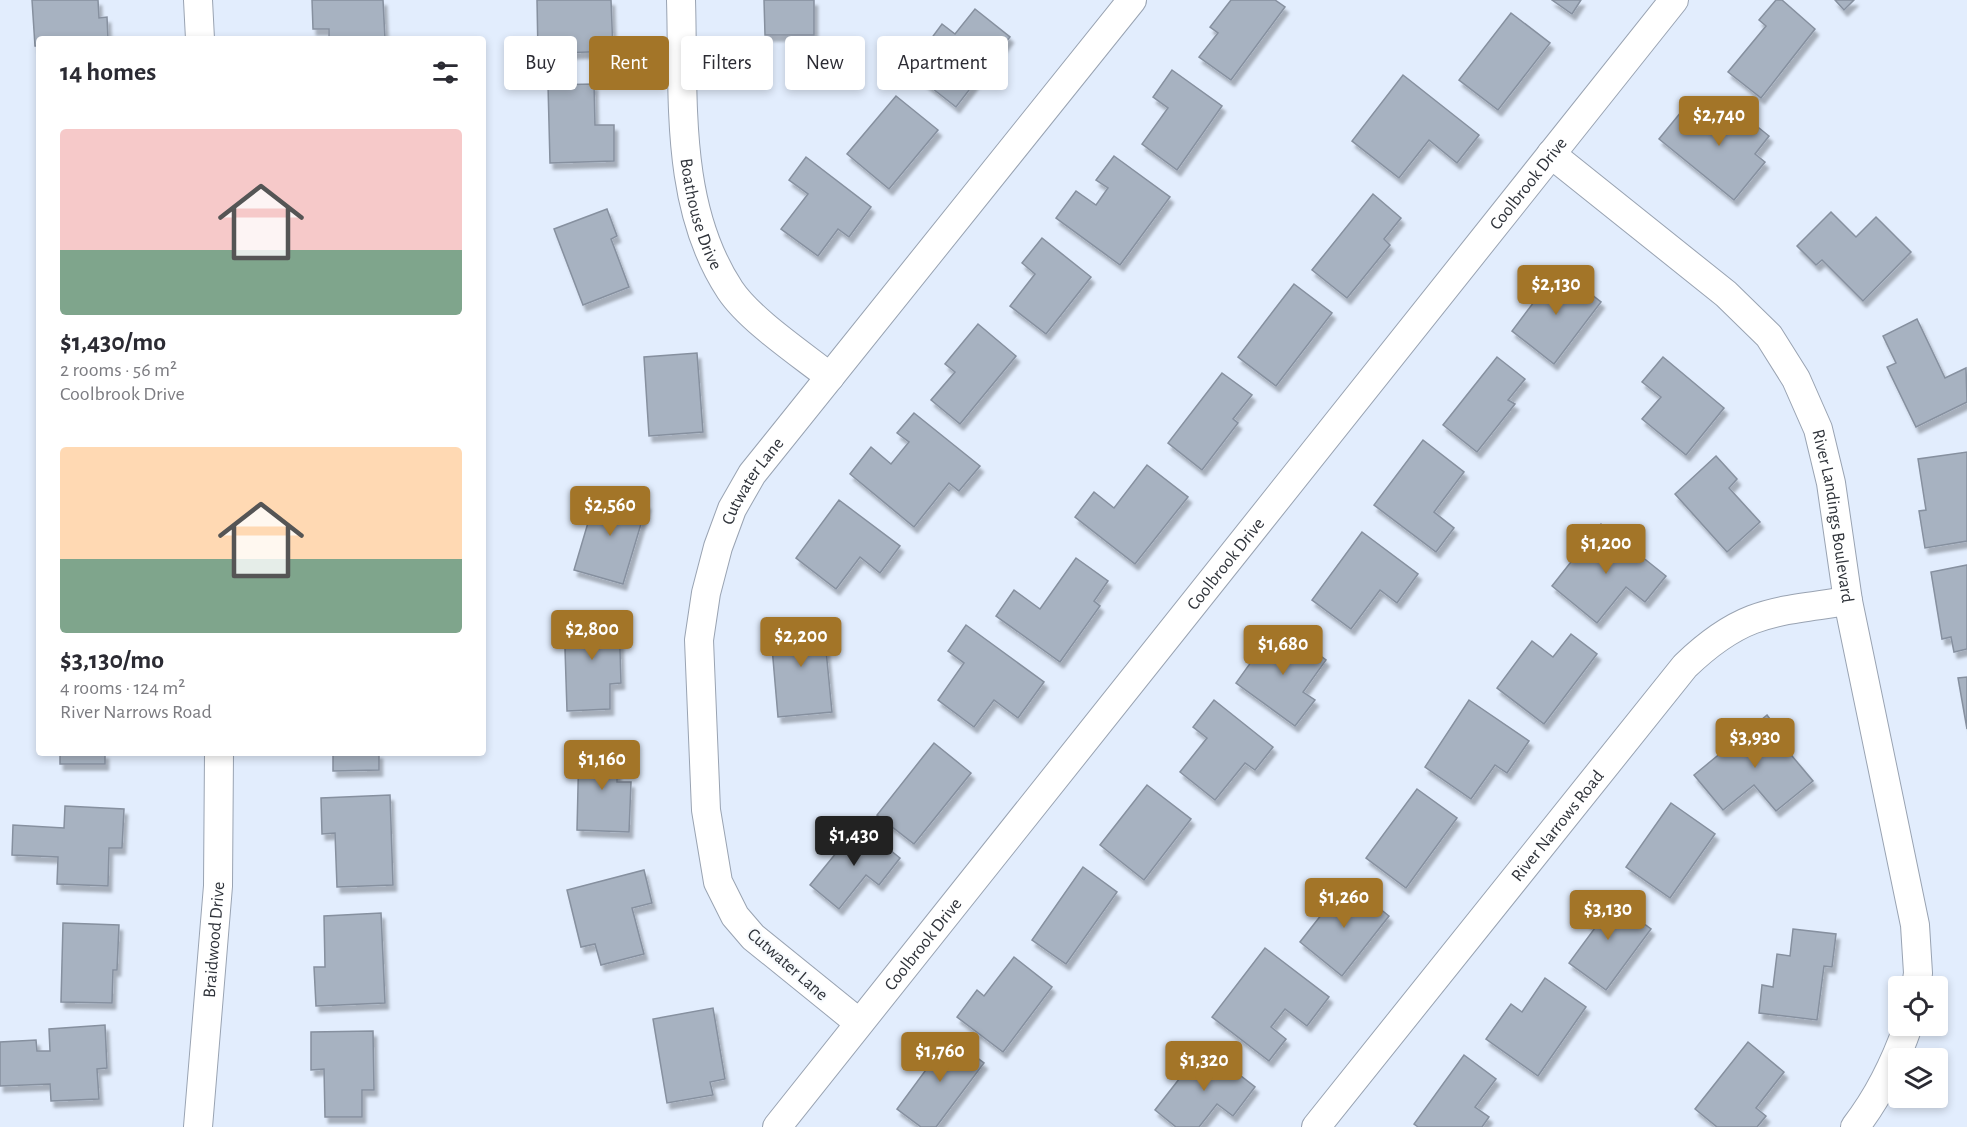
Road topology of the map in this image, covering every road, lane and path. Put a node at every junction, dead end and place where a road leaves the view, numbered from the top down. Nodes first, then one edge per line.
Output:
1 (198, 0) edge
2 (681, 0) edge
3 (1132, 0) edge
4 (1674, 0) edge
5 (200, 36) edge
6 (1551, 154) junction
7 (830, 377) junction
8 (1848, 601) junction
9 (219, 756) edge
10 (1918, 976) edge
11 (858, 1022) junction
12 (1905, 1036) edge
13 (198, 1127) edge
14 (777, 1127) edge
15 (1316, 1127) edge
16 (1855, 1127) edge

1 - 5 street
2 - 7 street, Boathouse Drive
3 - 7 street, Cutwater Lane
4 - 6 street, Coolbrook Drive
6 - 8 street, River Landings Boulevard
6 - 11 street, Coolbrook Drive
7 - 11 street, Cutwater Lane
8 - 10 street, River Landings Boulevard
8 - 15 street, River Narrows Road
9 - 13 street, Braidwood Drive
11 - 14 street, Coolbrook Drive
12 - 16 street

